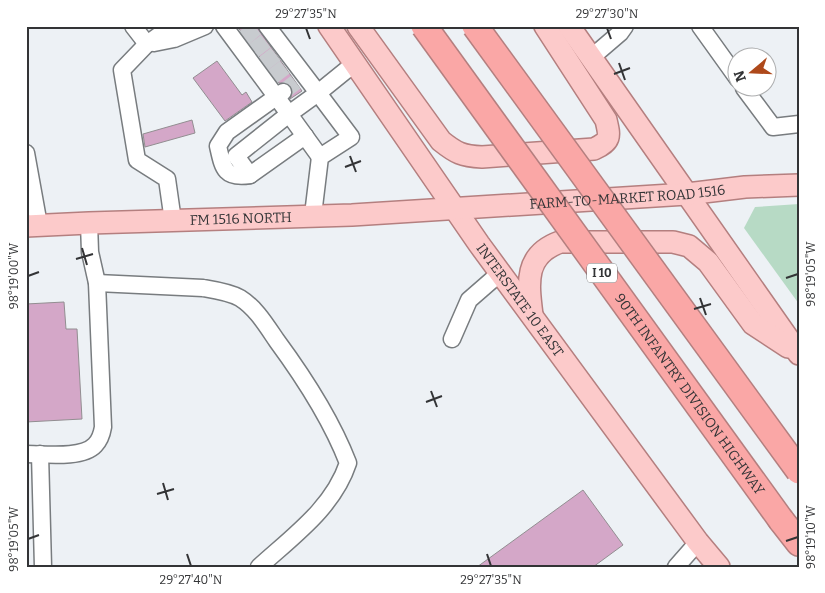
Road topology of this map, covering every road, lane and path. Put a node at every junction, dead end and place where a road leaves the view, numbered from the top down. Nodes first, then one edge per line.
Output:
1 (133, 26) edge
2 (172, 26) edge
3 (205, 26) edge
4 (224, 26) edge
5 (329, 26) edge
6 (358, 26) edge
7 (424, 26) edge
8 (475, 26) edge
9 (545, 26) edge
10 (570, 26) edge
11 (625, 26) edge
12 (700, 26) edge
13 (147, 44) junction
14 (264, 51) edge
15 (592, 57) junction
16 (355, 63) junction
17 (728, 65) edge
18 (290, 86) junction
19 (318, 93) junction
20 (751, 98) edge
21 (289, 114) junction
22 (799, 124) edge
23 (305, 136) junction
24 (26, 153) edge
25 (320, 157) junction
26 (250, 175) junction
27 (799, 184) edge
28 (687, 194) junction
29 (456, 209) junction
30 (313, 215) junction
31 (172, 221) junction
32 (89, 223) junction
33 (33, 226) edge
34 (500, 273) junction
35 (96, 283) junction
36 (532, 317) junction
37 (452, 339) dead end
38 (798, 354) edge
39 (33, 454) edge
40 (799, 472) edge
41 (698, 542) junction
42 (799, 543) edge
43 (43, 567) edge
44 (259, 567) edge
45 (676, 567) edge
46 (719, 567) edge

1 - 13 street
2 - 13 street
3 - 13 street
4 - 14 street
5 - 16 main road, INTERSTATE 10 EAST
6 - 9 main road
7 - 42 highway, 90TH INFANTRY DIVISION HIGHWAY / I 10, bridge
8 - 40 highway, bridge
10 - 15 main road
11 - 15 street
12 - 17 street
13 - 31 street
14 - 18 street
14 - 18 street
15 - 28 main road
16 - 19 street
16 - 29 main road, INTERSTATE 10 EAST
18 - 19 street
18 - 21 street
18 - 26 street
19 - 21 street
19 - 25 street
20 - 22 street
21 - 23 street
21 - 26 street
23 - 25 street
23 - 26 street
24 - 33 street
25 - 30 street
27 - 28 main road, FARM-TO-MARKET ROAD 1516
28 - 29 main road, FARM-TO-MARKET ROAD 1516
28 - 38 main road
29 - 30 main road, FM 1516 NORTH
29 - 34 main road, INTERSTATE 10 EAST
30 - 31 main road, FM 1516 NORTH
31 - 32 main road, FM 1516 NORTH
32 - 33 main road, FM 1516 NORTH
32 - 35 street
34 - 36 main road, INTERSTATE 10 EAST
34 - 37 street
35 - 39 street
35 - 44 street
36 - 38 main road
36 - 41 main road, INTERSTATE 10 EAST
39 - 43 street
41 - 45 street
41 - 46 main road, INTERSTATE 10 EAST

